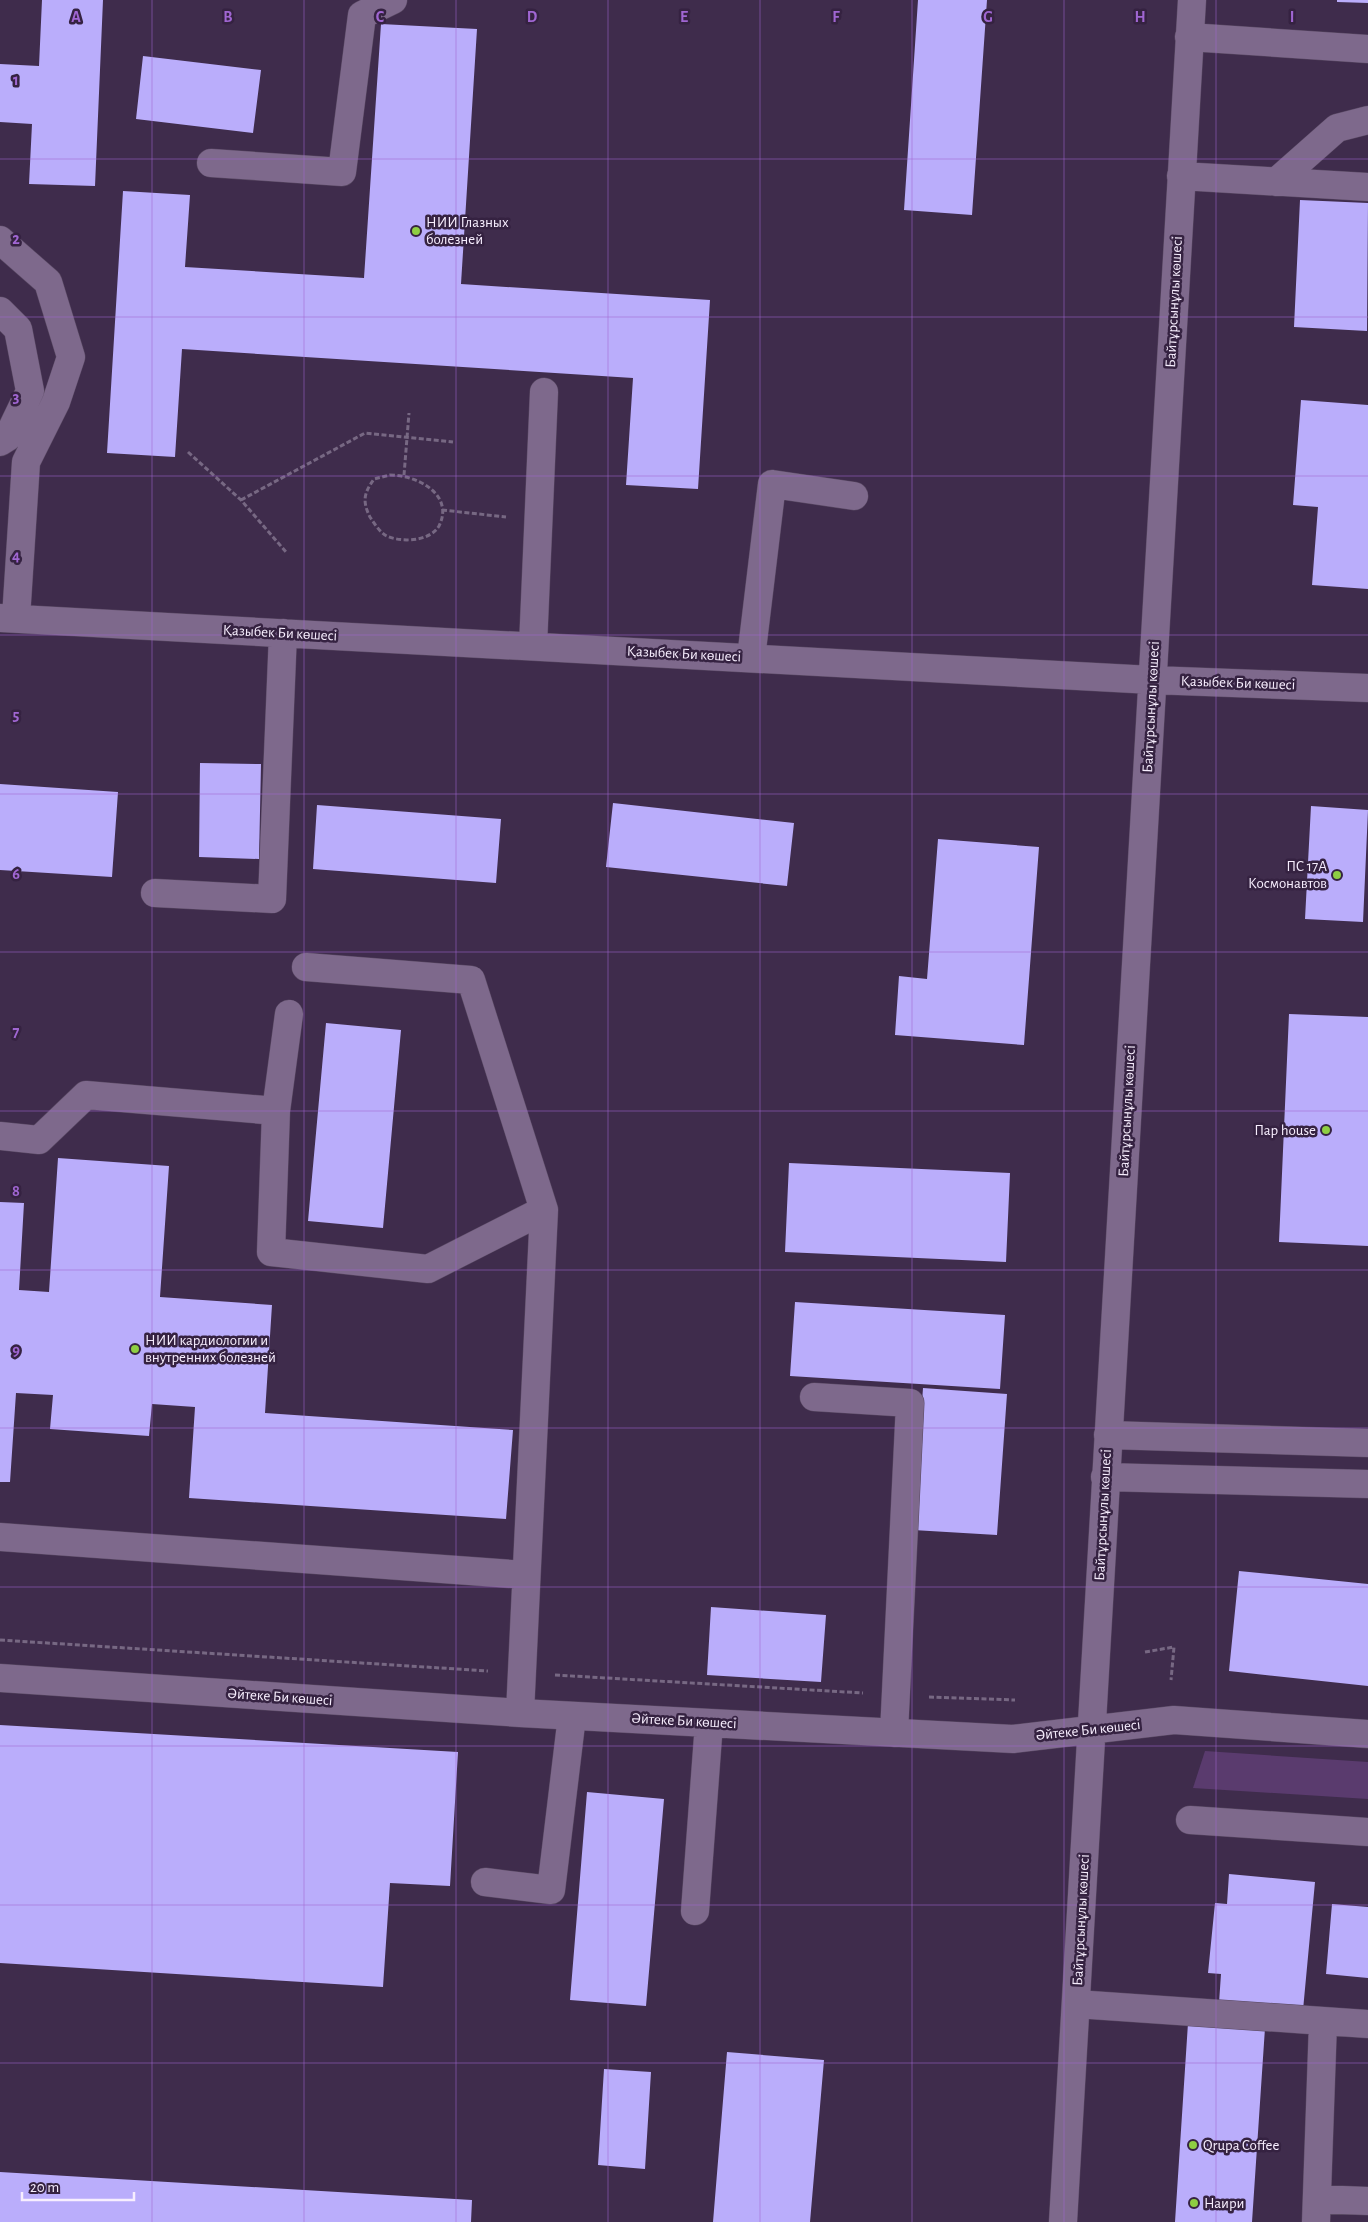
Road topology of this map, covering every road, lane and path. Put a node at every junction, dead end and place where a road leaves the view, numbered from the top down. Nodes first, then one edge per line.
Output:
1 (393, 0) edge
2 (1192, 0) edge
3 (1189, 37) junction
4 (1368, 49) edge
5 (1368, 120) edge
6 (212, 164) dead end
7 (1181, 176) junction
8 (1276, 182) junction
9 (1368, 187) edge
10 (0, 240) edge
11 (0, 311) edge
12 (544, 392) dead end
13 (409, 413) dead end
14 (407, 437) junction
15 (0, 442) edge
16 (453, 442) dead end
17 (188, 452) dead end
18 (404, 475) junction
19 (854, 496) dead end
20 (240, 500) junction
21 (442, 510) junction
22 (539, 521) junction
23 (286, 552) dead end
24 (8, 618) edge
25 (283, 633) junction
26 (533, 646) junction
27 (751, 658) junction
28 (1152, 680) junction
29 (1368, 688) edge
30 (156, 892) dead end
31 (306, 967) dead end
32 (289, 1014) dead end
33 (276, 1111) junction
34 (0, 1136) edge
35 (544, 1210) junction
36 (814, 1397) dead end
37 (1108, 1435) junction
38 (1368, 1443) edge
39 (1105, 1477) junction
40 (1368, 1484) edge
41 (0, 1537) edge
42 (526, 1575) junction
43 (1145, 1652) dead end
44 (0, 1678) edge
45 (1171, 1680) dead end
46 (520, 1713) junction
47 (572, 1716) junction
48 (709, 1723) junction
49 (1091, 1730) junction
50 (894, 1733) junction
51 (1368, 1734) edge
52 (1190, 1820) dead end
53 (1368, 1832) edge
54 (485, 1882) dead end
55 (694, 1911) dead end
56 (1076, 2004) junction
57 (1323, 2022) junction
58 (1368, 2024) edge
59 (1368, 2201) edge
60 (1317, 2211) edge
61 (1063, 2222) edge

1 - 6 street
2 - 3 street, Байтұрсынұлы көшесі
3 - 4 street
3 - 7 street, Байтұрсынұлы көшесі
5 - 8 street
7 - 8 street
7 - 28 street, Байтұрсынұлы көшесі
8 - 9 street
10 - 24 street
11 - 15 street
12 - 22 street
13 - 14 path
14 - 16 path
14 - 18 path
14 - 20 path
17 - 20 path
18 - 21 path
18 - 21 path
19 - 27 street
20 - 23 path
21 - 22 path
22 - 26 street
24 - 25 street, Қазыбек Би көшесі
25 - 26 street, Қазыбек Би көшесі
25 - 30 street
26 - 27 street, Қазыбек Би көшесі
27 - 28 street, Қазыбек Би көшесі
28 - 29 street, Қазыбек Би көшесі
28 - 37 street, Байтұрсынұлы көшесі
31 - 35 street
32 - 33 street
33 - 34 street
33 - 35 street
35 - 42 street
36 - 50 street
37 - 38 street
37 - 39 street, Байтұрсынұлы көшесі
39 - 40 street
39 - 49 street, Байтұрсынұлы көшесі
41 - 42 street
42 - 46 street
43 - 45 path
44 - 46 street, Әйтеке Би көшесі
46 - 47 street, Әйтеке Би көшесі
47 - 48 street, Әйтеке Би көшесі
47 - 54 street
48 - 50 street, Әйтеке Би көшесі
48 - 55 street
49 - 50 street, Әйтеке Би көшесі
49 - 51 street, Әйтеке Би көшесі
49 - 56 street, Байтұрсынұлы көшесі
52 - 53 street
56 - 57 street
56 - 61 street, Байтұрсынұлы көшесі
57 - 58 street
57 - 60 street
59 - 60 street

